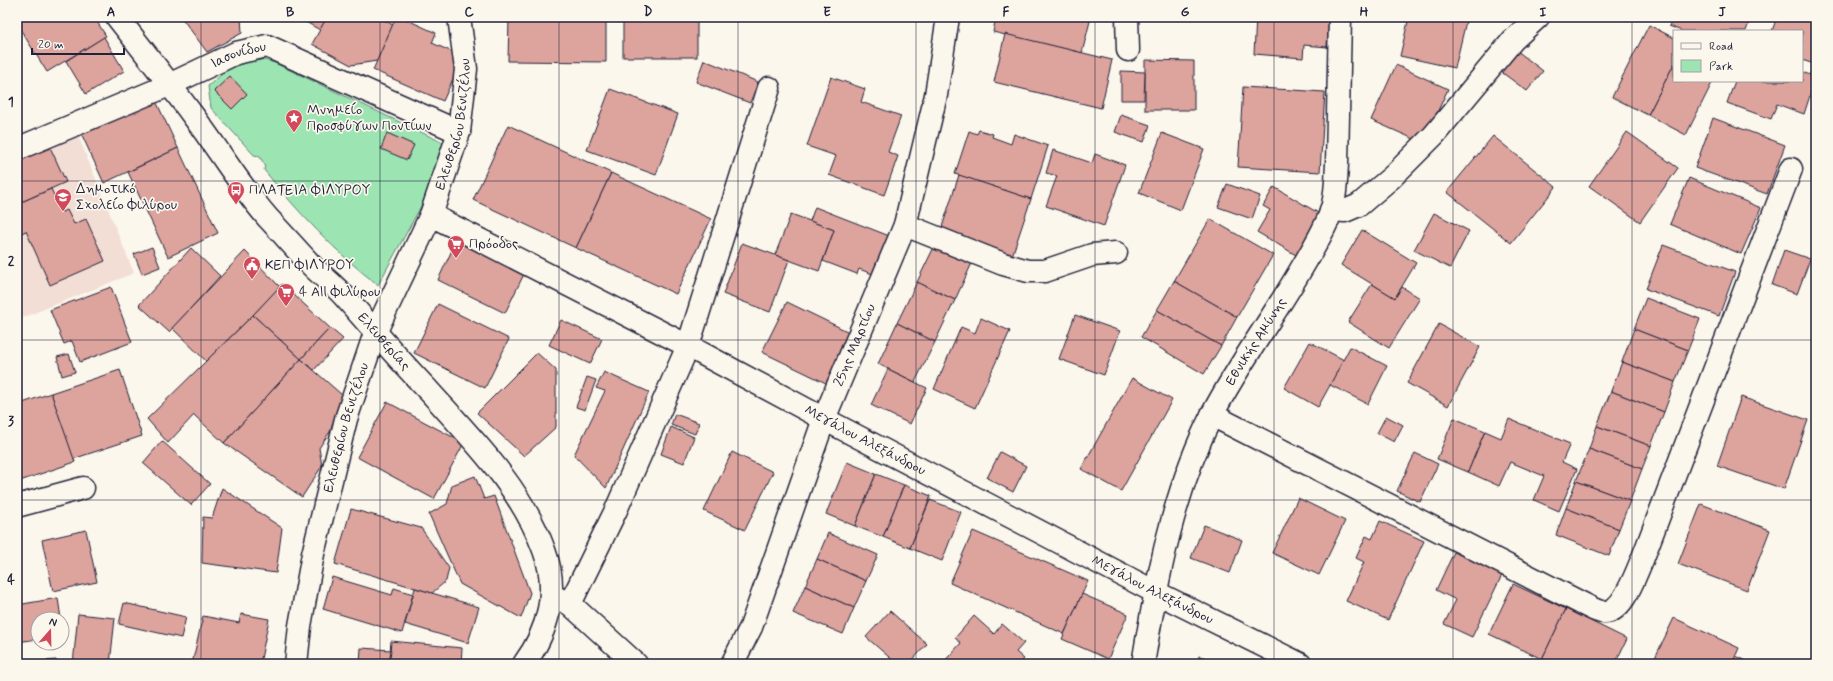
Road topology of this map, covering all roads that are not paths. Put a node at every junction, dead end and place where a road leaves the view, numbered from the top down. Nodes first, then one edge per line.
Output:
1 (117, 17) edge
2 (459, 17) edge
3 (948, 17) edge
4 (1127, 17) edge
5 (1340, 17) edge
6 (1538, 17) edge
7 (1128, 50) dead end
8 (169, 85) junction
9 (769, 88) dead end
10 (459, 132) junction
11 (17, 149) edge
12 (1791, 169) dead end
13 (1331, 210) junction
14 (431, 215) junction
15 (905, 225) junction
16 (1116, 253) dead end
17 (375, 333) junction
18 (688, 346) junction
19 (1212, 415) junction
20 (824, 419) junction
21 (83, 488) dead end
22 (17, 506) edge
23 (1155, 592) junction
24 (560, 600) junction
25 (296, 664) edge
26 (524, 664) edge
27 (636, 664) edge
28 (732, 664) edge
29 (1143, 664) edge
30 (1300, 664) edge

1 - 8 street, Ελευθερίας
2 - 10 street, Ελευθερίου Βενιζέλου
3 - 15 street, 25ης Μαρτίου
4 - 7 street
5 - 13 street, Εθνικής Αμύνης
6 - 13 street
8 - 10 street, Ιασονίδου
8 - 11 street, Ιασονίδου
8 - 17 street, Ελευθερίας
9 - 18 street
10 - 14 street, Ελευθερίου Βενιζέλου
12 - 19 street
13 - 19 street, Εθνικής Αμύνης
14 - 17 street, Ελευθερίου Βενιζέλου
14 - 18 street, Μεγάλου Αλεξάνδρου
15 - 16 street
15 - 20 street, 25ης Μαρτίου
17 - 24 street, Ελευθερίας
17 - 25 street, Ελευθερίου Βενιζέλου
18 - 20 street, Μεγάλου Αλεξάνδρου
18 - 24 street
19 - 23 street, Εθνικής Αμύνης
20 - 23 street, Μεγάλου Αλεξάνδρου
20 - 28 street, 25ης Μαρτίου
21 - 22 street
23 - 29 street, Εθνικής Αμύνης
23 - 30 street, Μεγάλου Αλεξάνδρου
24 - 26 street
24 - 27 street

